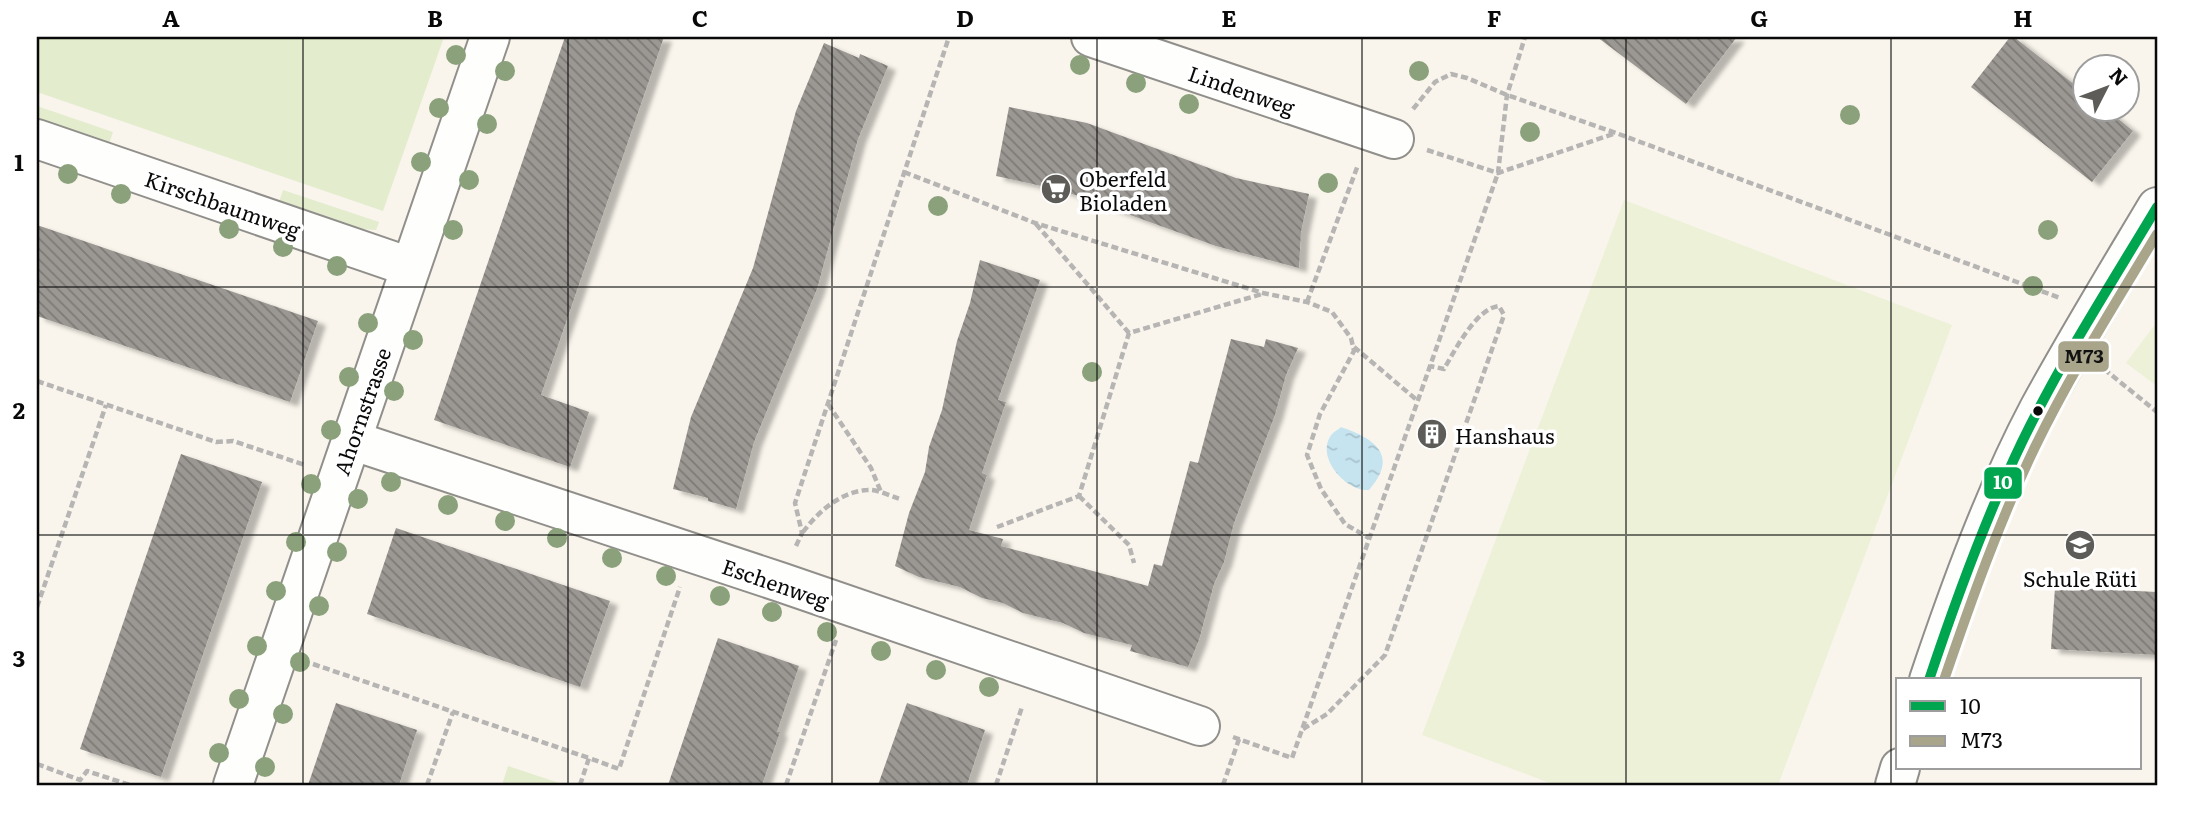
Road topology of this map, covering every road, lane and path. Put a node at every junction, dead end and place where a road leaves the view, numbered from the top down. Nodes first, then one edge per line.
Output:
1 (490, 37) edge
2 (949, 37) edge
3 (1091, 37) edge
4 (1525, 37) edge
5 (1507, 95) junction
6 (1616, 133) junction
7 (1382, 136) junction
8 (37, 139) edge
9 (904, 172) junction
10 (1498, 173) junction
11 (2157, 207) edge
12 (1035, 223) junction
13 (410, 267) junction
14 (1263, 293) junction
15 (1307, 302) junction
16 (2095, 312) junction
17 (1129, 332) junction
18 (1353, 346) junction
19 (2096, 362) dead end
20 (1430, 366) junction
21 (37, 381) edge
22 (1418, 401) junction
23 (828, 403) junction
24 (106, 405) junction
25 (2157, 412) edge
26 (351, 439) junction
27 (339, 476) junction
28 (881, 493) junction
29 (1079, 496) junction
30 (900, 499) dead end
31 (997, 527) dead end
32 (802, 533) junction
33 (1369, 538) junction
34 (692, 553) junction
35 (1134, 563) dead end
36 (780, 582) junction
37 (848, 606) junction
38 (37, 607) edge
39 (279, 652) junction
40 (1035, 670) junction
41 (1930, 678) edge
42 (453, 712) junction
43 (1200, 726) joint
44 (1302, 729) junction
45 (1239, 739) junction
46 (589, 758) junction
47 (37, 764) edge
48 (130, 785) edge
49 (233, 785) edge
50 (427, 785) edge
51 (580, 785) edge
52 (786, 785) edge
53 (996, 785) edge
54 (1223, 785) edge

1 - 13 street, Ahornstrasse
2 - 9 path
3 - 7 street, Lindenweg
4 - 5 path
5 - 6 path
5 - 7 path
5 - 10 path
6 - 10 path
6 - 16 path
7 - 10 path
7 - 15 path
8 - 13 street, Kirschbaumweg
9 - 12 path
9 - 23 path
10 - 20 path
11 - 16 street
12 - 14 path
12 - 17 path
13 - 26 street, Ahornstrasse
14 - 15 path
14 - 17 path
15 - 18 path
16 - 41 street
17 - 29 path
18 - 22 path
18 - 33 path
19 - 25 path
20 - 22 path
20 - 44 path
21 - 24 path
22 - 33 path
23 - 28 path
23 - 32 path
24 - 27 path
24 - 38 path
26 - 27 street, Ahornstrasse
26 - 34 street, Eschenweg
27 - 39 street, Ahornstrasse
28 - 30 path
28 - 32 path
29 - 31 path
29 - 35 path
32 - 36 path
33 - 44 path
34 - 36 street, Eschenweg
34 - 46 path
36 - 37 street, Eschenweg
37 - 40 street, Eschenweg
37 - 52 path
39 - 42 path
39 - 49 street, Ahornstrasse
40 - 43 street, Eschenweg
40 - 53 path
42 - 46 path
42 - 50 path
43 - 45 path
44 - 45 path
45 - 54 path
46 - 51 path
47 - 48 path

